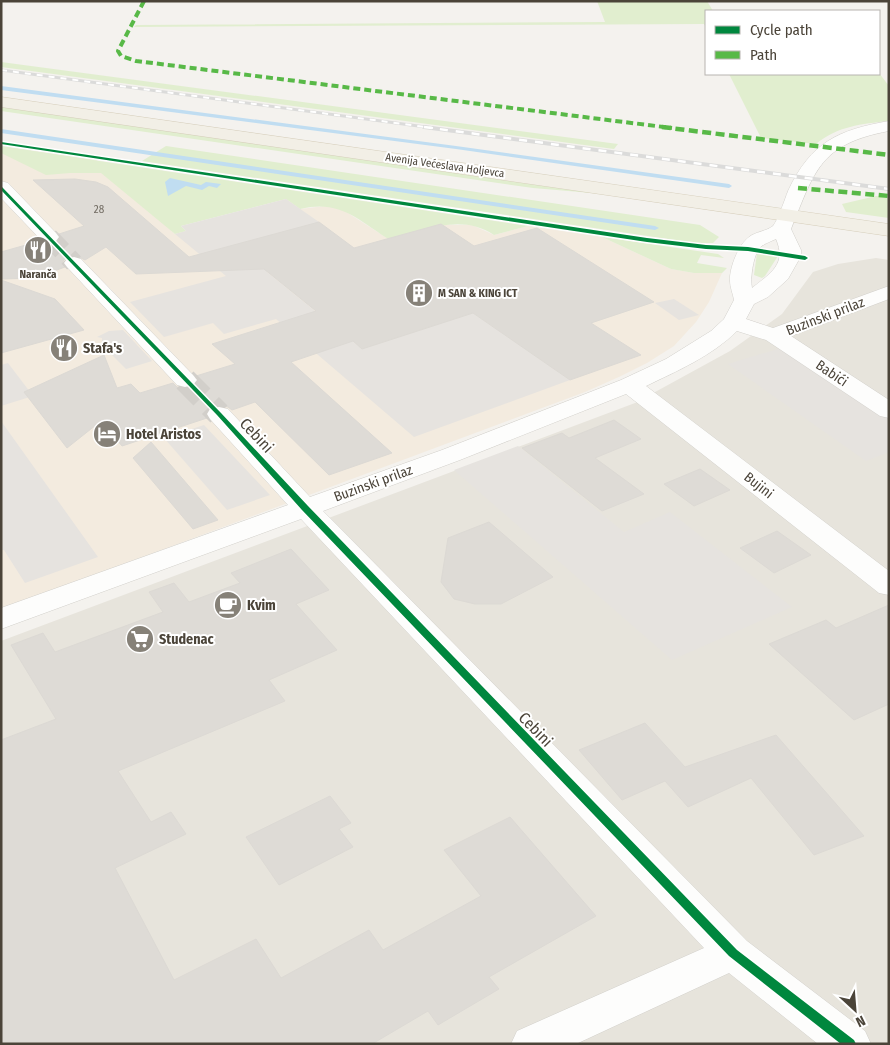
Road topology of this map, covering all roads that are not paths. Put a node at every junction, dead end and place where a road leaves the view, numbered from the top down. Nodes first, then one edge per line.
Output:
1 (1, 102) edge
2 (1, 117) edge
3 (889, 126) edge
4 (1, 186) edge
5 (784, 222) junction
6 (889, 230) edge
7 (49, 237) tunnel mouth
8 (889, 244) edge
9 (74, 263) tunnel mouth
10 (889, 292) edge
11 (745, 300) junction
12 (733, 322) junction
13 (774, 335) junction
14 (185, 380) tunnel mouth
15 (629, 385) junction
16 (889, 411) edge
17 (219, 414) tunnel mouth
18 (305, 508) junction
19 (889, 586) edge
20 (1, 620) edge
21 (732, 953) junction
22 (532, 1044) edge
23 (850, 1044) edge

1 - 5 main road, Avenija Većeslava Holjevca
2 - 5 main road, Avenija Većeslava Holjevca
3 - 5 street
4 - 7 street
5 - 6 main road, Avenija Većeslava Holjevca
5 - 8 main road, Avenija Većeslava Holjevca
5 - 11 street
5 - 11 street, Buzinski prilaz
9 - 14 street
10 - 13 street, Buzinski prilaz
11 - 12 street, Buzinski prilaz
12 - 13 street, Buzinski prilaz
12 - 15 street, Buzinski prilaz
13 - 16 street, Babići
15 - 18 street, Buzinski prilaz
15 - 19 street, Bujini
17 - 18 street, Cebini
18 - 20 street, Buzinski prilaz
18 - 21 street, Cebini
21 - 22 street
21 - 23 street, Cebini

